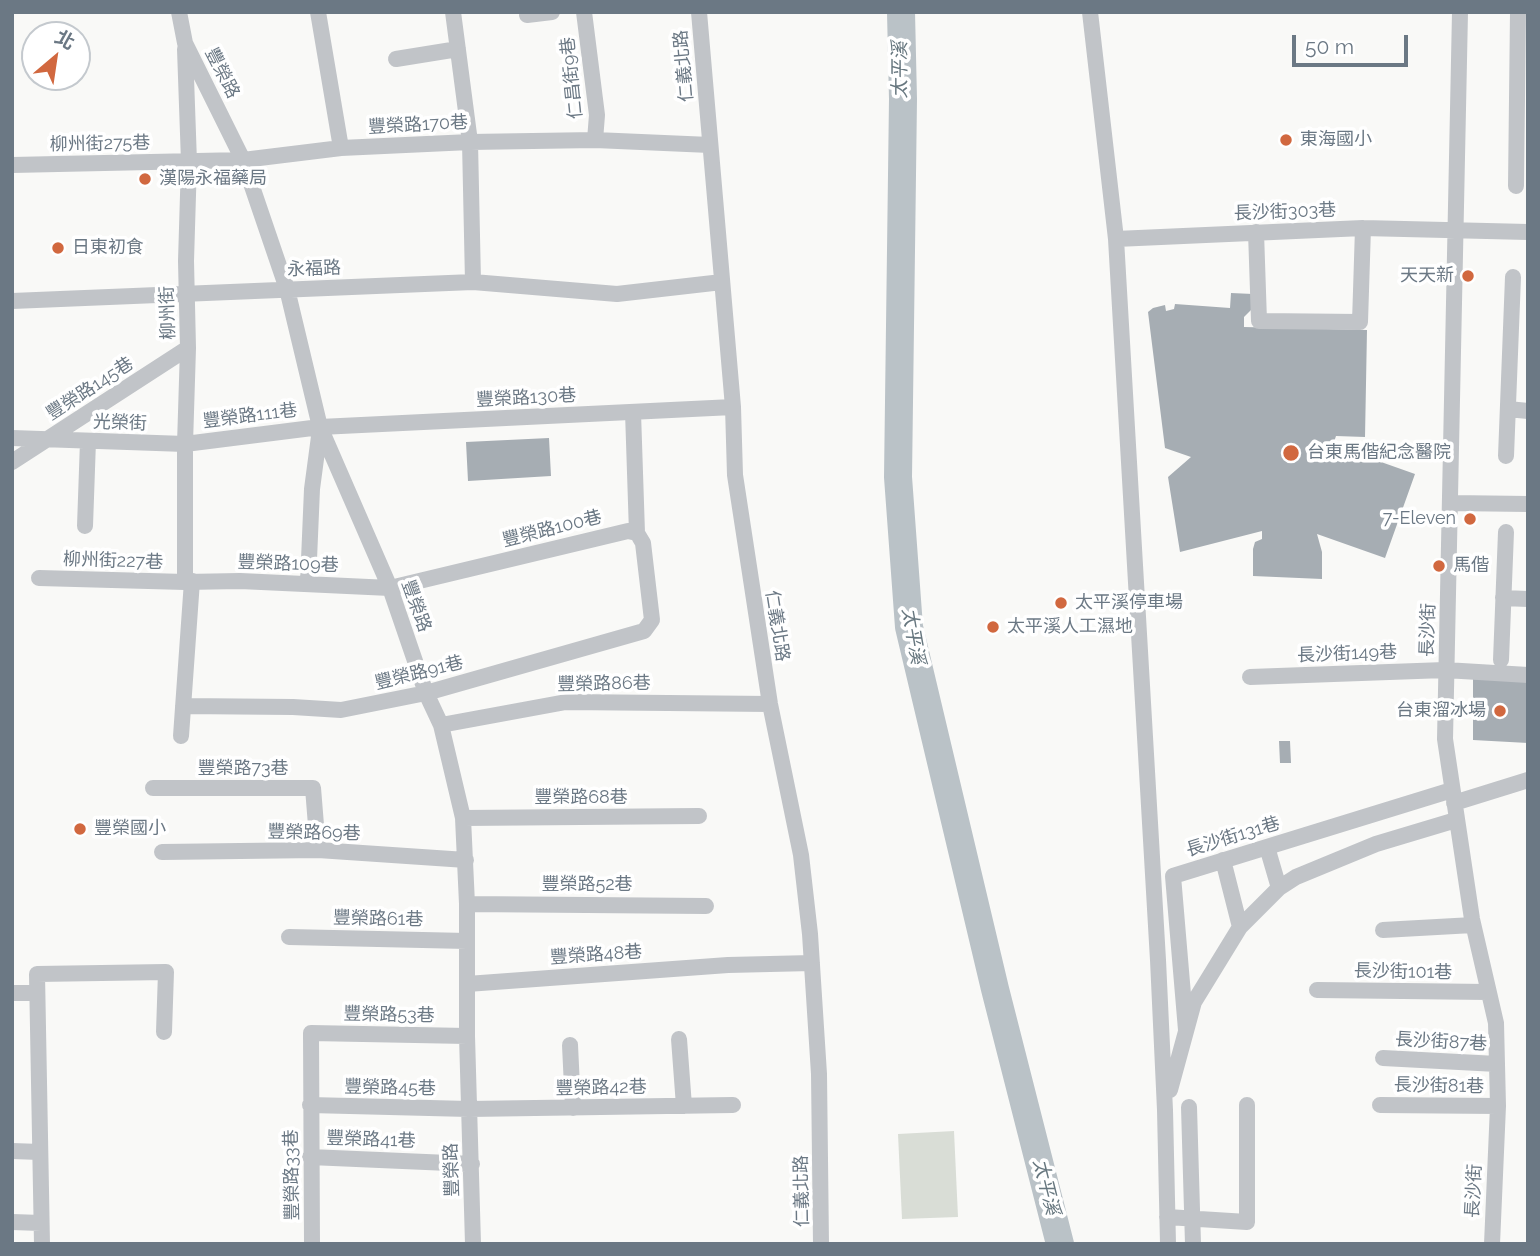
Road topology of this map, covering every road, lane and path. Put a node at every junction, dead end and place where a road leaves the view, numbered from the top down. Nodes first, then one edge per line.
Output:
1 (179, 12) edge
2 (318, 12) edge
3 (453, 12) edge
4 (552, 12) edge
5 (584, 12) edge
6 (699, 12) edge
7 (1090, 12) edge
8 (1460, 12) edge
9 (1518, 12) edge
10 (527, 15) dead end
11 (185, 43) junction
12 (458, 49) junction
13 (1523, 56) edge
14 (396, 59) dead end
15 (595, 140) junction
16 (470, 142) junction
17 (710, 145) junction
18 (1522, 147) edge
19 (341, 148) junction
20 (243, 160) junction
21 (189, 162) junction
22 (12, 164) edge
23 (1516, 186) dead end
24 (1363, 228) junction
25 (1455, 229) junction
26 (1256, 232) junction
27 (1528, 232) edge
28 (1116, 239) junction
29 (1513, 278) dead end
30 (473, 282) junction
31 (722, 282) junction
32 (287, 289) junction
33 (186, 293) junction
34 (12, 301) edge
35 (1520, 320) edge
36 (188, 348) junction
37 (733, 407) junction
38 (1507, 410) junction
39 (1528, 411) edge
40 (633, 412) junction
41 (320, 427) junction
42 (12, 438) edge
43 (49, 440) junction
44 (88, 441) junction
45 (185, 444) junction
46 (1506, 456) dead end
47 (12, 462) edge
48 (1451, 503) junction
49 (1528, 504) edge
50 (85, 526) dead end
51 (1506, 532) dead end
52 (637, 533) junction
53 (39, 578) dead end
54 (189, 582) junction
55 (308, 583) junction
56 (390, 588) junction
57 (1503, 598) junction
58 (1528, 599) edge
59 (1501, 660) dead end
60 (1446, 670) junction
61 (1528, 675) edge
62 (1251, 677) dead end
63 (426, 693) junction
64 (770, 704) junction
65 (183, 706) junction
66 (441, 725) junction
67 (181, 736) dead end
68 (1528, 780) edge
69 (153, 788) dead end
70 (1454, 804) junction
71 (699, 817) dead end
72 (463, 818) junction
73 (1267, 847) junction
74 (318, 850) junction
75 (162, 852) dead end
76 (466, 860) junction
77 (1223, 860) junction
78 (1279, 888) junction
79 (467, 904) junction
80 (706, 906) dead end
81 (1473, 925) junction
82 (1240, 927) junction
83 (1383, 930) dead end
84 (289, 937) dead end
85 (467, 940) junction
86 (812, 963) junction
87 (467, 984) junction
88 (1317, 990) dead end
89 (1489, 992) junction
90 (12, 993) edge
91 (37, 993) junction
92 (1186, 1030) junction
93 (163, 1032) dead end
94 (311, 1033) joint
95 (467, 1036) junction
96 (678, 1039) dead end
97 (570, 1045) dead end
98 (1383, 1058) dead end
99 (1497, 1064) junction
100 (310, 1105) junction
101 (733, 1105) dead end
102 (1247, 1105) dead end
103 (1380, 1105) dead end
104 (684, 1106) junction
105 (1498, 1106) junction
106 (1189, 1107) dead end
107 (573, 1108) junction
108 (469, 1109) junction
109 (1165, 1110) junction
110 (12, 1151) edge
111 (40, 1152) junction
112 (310, 1157) junction
113 (472, 1164) junction
114 (1167, 1217) junction
115 (1193, 1218) junction
116 (12, 1222) edge
117 (41, 1223) junction
118 (42, 1244) edge
119 (312, 1244) edge
120 (473, 1244) edge
121 (821, 1244) edge
122 (1168, 1244) edge
123 (1193, 1244) edge
124 (1492, 1244) edge

1 - 11 street, 豐榮路
2 - 19 street
3 - 12 street
4 - 10 street
5 - 15 street, 仁昌街9巷
6 - 17 street, 仁義北路
7 - 28 street
8 - 25 street, 長沙街
9 - 13 street
11 - 20 street, 豐榮路
11 - 21 street, 柳州街
12 - 14 street
12 - 16 street
13 - 18 street
15 - 16 street, 豐榮路170巷
15 - 17 street, 豐榮路170巷
16 - 19 street, 豐榮路170巷
16 - 30 street
17 - 31 street, 仁義北路
18 - 23 street
19 - 20 street, 豐榮路170巷
20 - 21 street, 柳州街275巷
20 - 32 street, 豐榮路
21 - 22 street, 柳州街275巷
21 - 33 street, 柳州街
24 - 25 street, 長沙街303巷
24 - 26 street, 長沙街303巷
24 - 26 street
25 - 27 street, 長沙街303巷
25 - 48 street, 長沙街
26 - 28 street, 長沙街303巷
28 - 109 street
29 - 35 street
30 - 31 street, 永福路
30 - 32 street, 永福路
31 - 37 street, 仁義北路
32 - 33 street, 永福路
32 - 41 street, 豐榮路
33 - 34 street, 永福路
33 - 36 street, 柳州街
35 - 38 street
36 - 43 street, 豐榮路145巷
36 - 45 street, 柳州街
37 - 40 street, 豐榮路130巷
37 - 64 street, 仁義北路
38 - 39 street
38 - 46 street
40 - 41 street, 豐榮路130巷
40 - 52 street
41 - 45 street, 豐榮路111巷
41 - 55 street
41 - 56 street, 豐榮路
42 - 43 street, 光榮街
43 - 44 street, 光榮街
43 - 47 street, 豐榮路145巷
44 - 45 street, 光榮街
44 - 50 street
45 - 54 street, 柳州街
48 - 49 street
48 - 60 street, 長沙街
51 - 57 street
52 - 56 street, 豐榮路100巷
52 - 63 street, 豐榮路91巷
53 - 54 street, 柳州街227巷
54 - 55 street, 豐榮路109巷
54 - 65 street, 柳州街
55 - 56 street, 豐榮路109巷
56 - 63 street, 豐榮路
57 - 58 street
57 - 59 street
60 - 61 street, 長沙街149巷
60 - 62 street, 長沙街149巷
60 - 70 street, 長沙街
63 - 65 street, 豐榮路91巷
63 - 66 street, 豐榮路
64 - 66 street, 豐榮路86巷
64 - 86 street, 仁義北路
65 - 67 street, 柳州街
66 - 72 street, 豐榮路
68 - 70 street
69 - 74 street, 豐榮路73巷
70 - 73 street, 長沙街131巷
70 - 78 street
70 - 81 street, 長沙街
71 - 72 street, 豐榮路68巷
72 - 76 street, 豐榮路
73 - 77 street, 長沙街131巷
73 - 78 street
74 - 75 street, 豐榮路69巷
74 - 76 street, 豐榮路69巷
76 - 79 street, 豐榮路
77 - 82 street
77 - 92 street, 長沙街131巷
78 - 82 street
79 - 80 street, 豐榮路52巷
79 - 85 street, 豐榮路
81 - 83 street
81 - 89 street, 長沙街
82 - 92 street
84 - 85 street, 豐榮路61巷
85 - 87 street, 豐榮路
86 - 87 street, 豐榮路48巷
86 - 121 street, 仁義北路
87 - 95 street, 豐榮路
88 - 89 street, 長沙街101巷
89 - 99 street, 長沙街
90 - 91 street
91 - 93 street
91 - 111 street
92 - 109 street
94 - 95 street, 豐榮路53巷
94 - 100 street, 豐榮路33巷
95 - 108 street, 豐榮路
96 - 104 street
97 - 107 street
98 - 99 street, 長沙街87巷
99 - 105 street, 長沙街
100 - 108 street, 豐榮路45巷
100 - 112 street, 豐榮路33巷
101 - 104 street, 豐榮路42巷
102 - 115 street
103 - 105 street, 長沙街81巷
104 - 107 street, 豐榮路42巷
105 - 124 street, 長沙街
106 - 115 street
107 - 108 street, 豐榮路42巷
108 - 113 street, 豐榮路
109 - 114 street
110 - 111 street
111 - 117 street
112 - 113 street, 豐榮路41巷
112 - 119 street, 豐榮路33巷
113 - 120 street, 豐榮路
114 - 115 street
114 - 122 street
115 - 123 street
116 - 117 street
117 - 118 street

